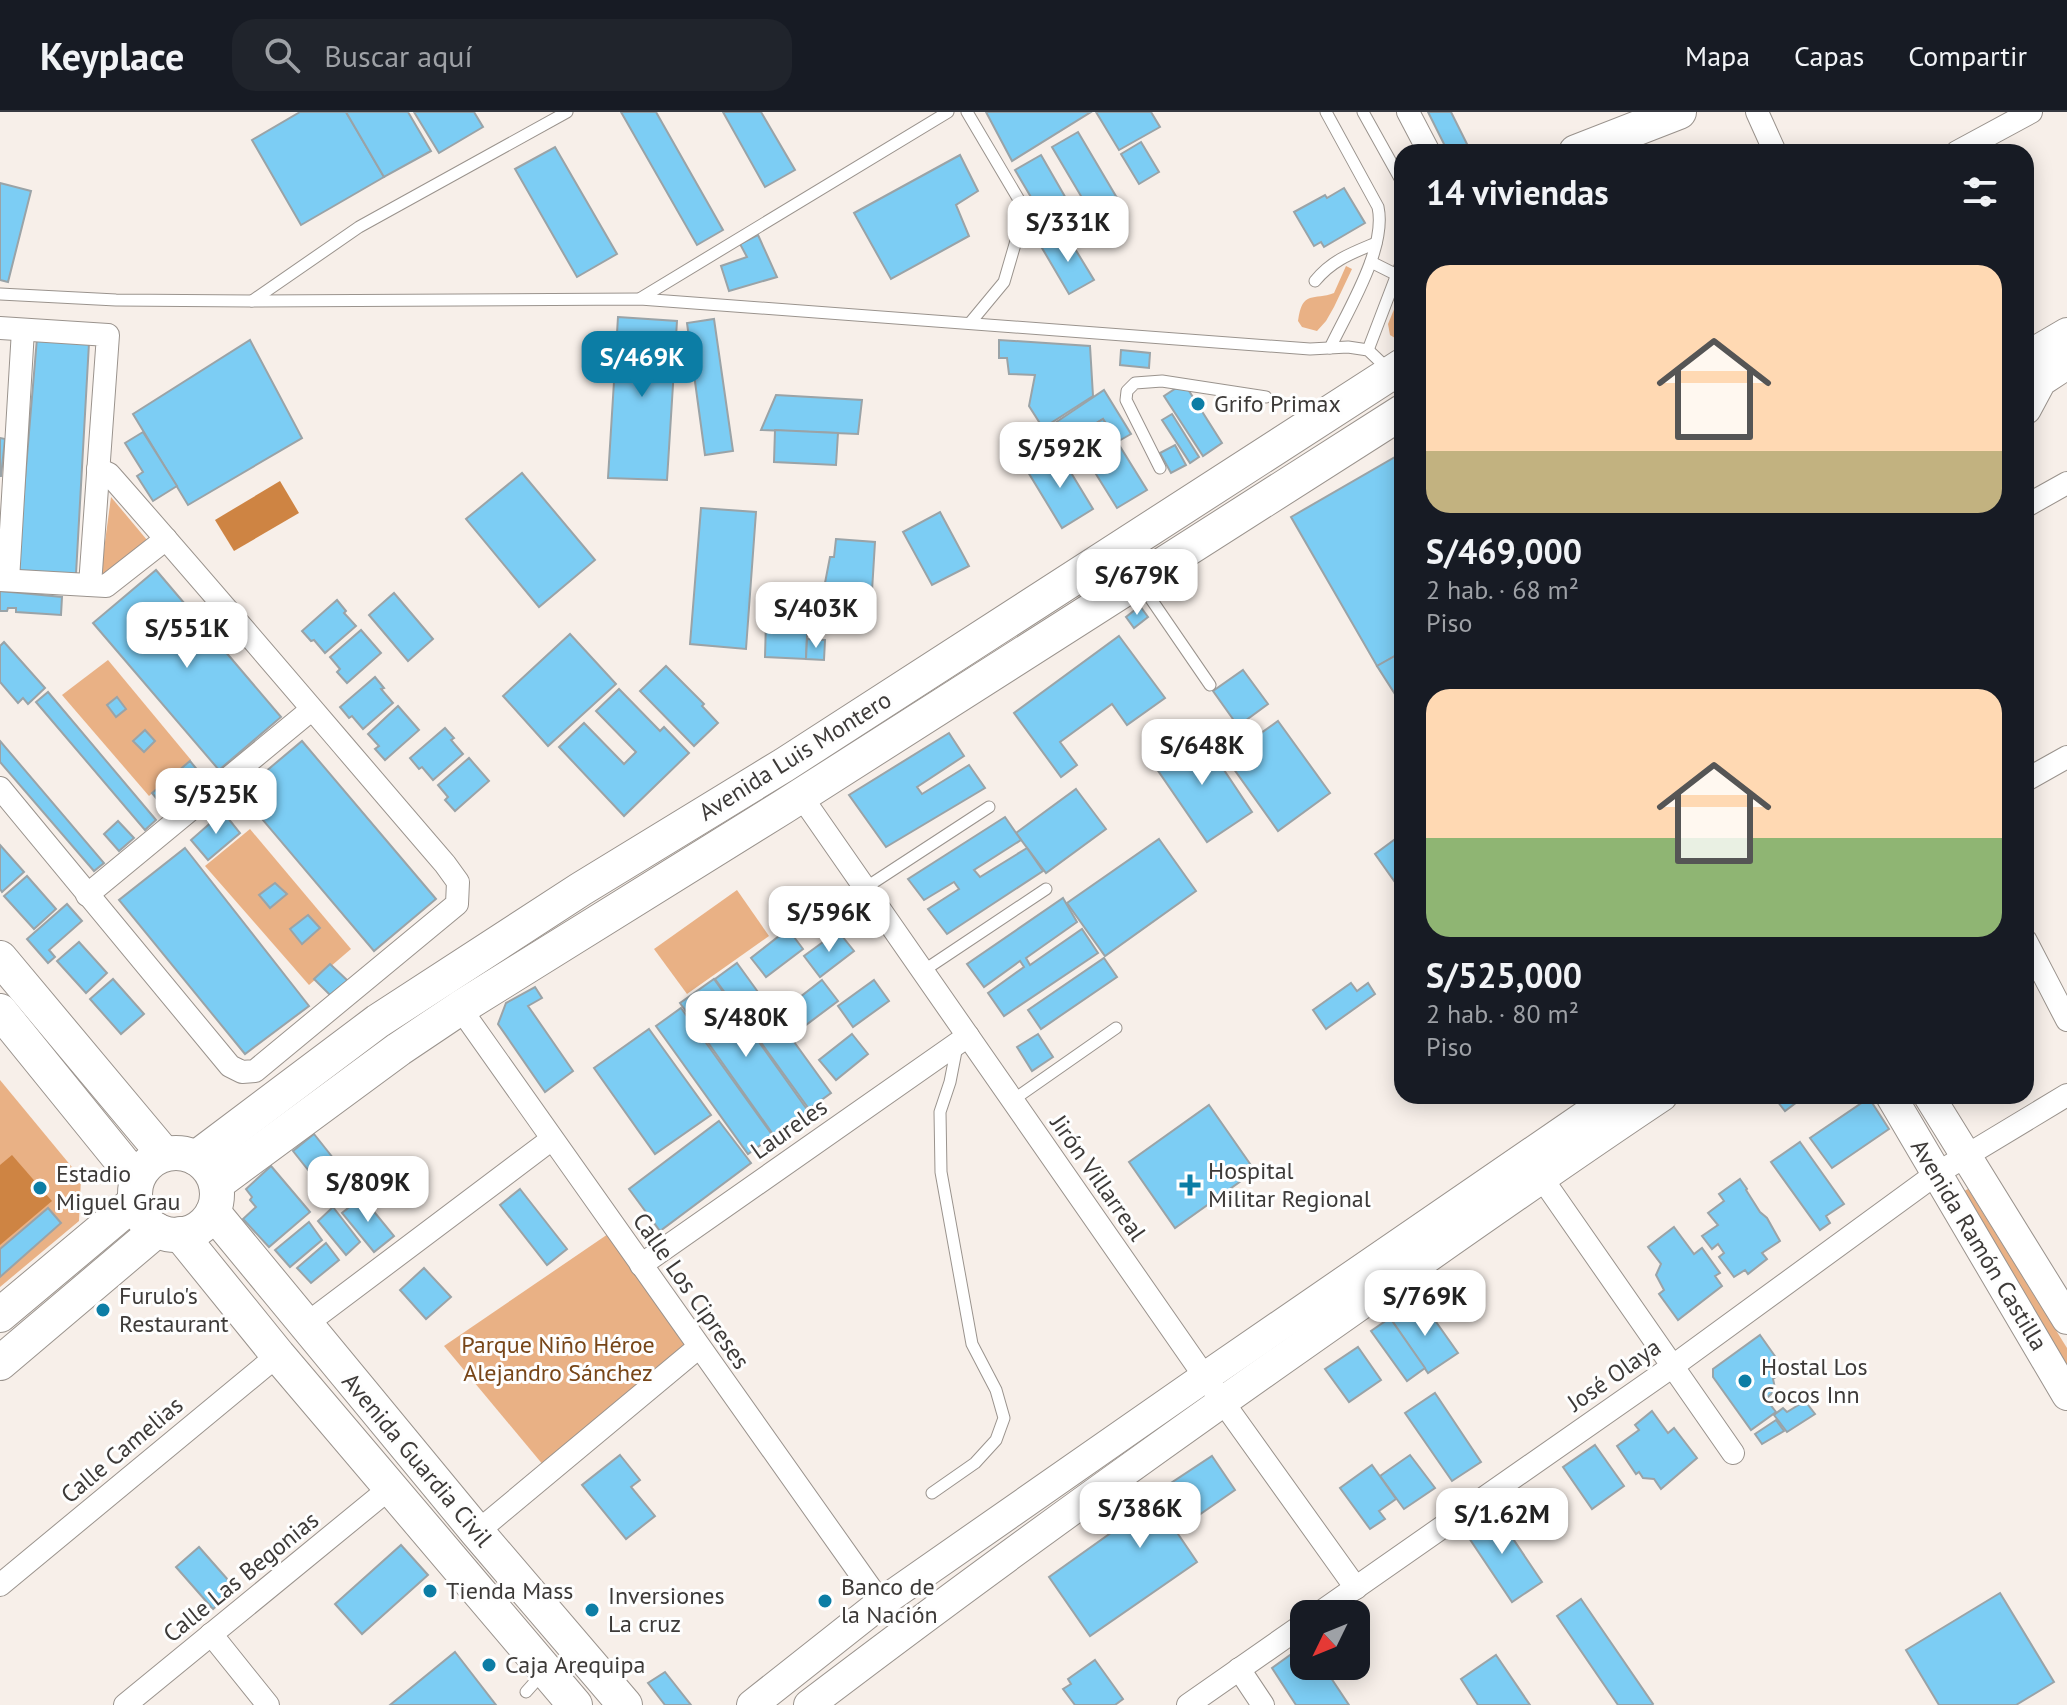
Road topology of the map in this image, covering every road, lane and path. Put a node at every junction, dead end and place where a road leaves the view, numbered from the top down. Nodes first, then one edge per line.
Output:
1 (567, 112) edge
2 (948, 112) edge
3 (967, 112) edge
4 (1326, 112) edge
5 (1363, 112) edge
6 (1408, 112) edge
7 (1679, 112) edge
8 (1757, 112) edge
9 (2031, 112) edge
10 (1425, 144) edge
11 (1597, 144) edge
12 (1771, 144) edge
13 (1972, 144) edge
14 (1394, 168) edge
15 (1376, 243) junction
16 (1371, 262) junction
17 (1394, 274) edge
18 (1315, 281) dead end
19 (0, 294) edge
20 (640, 299) junction
21 (251, 301) junction
22 (1394, 301) edge
23 (970, 323) junction
24 (0, 328) edge
25 (23, 330) junction
26 (2067, 333) edge
27 (1330, 348) junction
28 (2034, 352) edge
29 (1387, 363) edge
30 (2067, 364) edge
31 (2034, 394) edge
32 (1266, 397) dead end
33 (1335, 410) junction
34 (1394, 417) edge
35 (1355, 442) junction
36 (1160, 468) dead end
37 (98, 469) junction
38 (2067, 483) edge
39 (1213, 488) junction
40 (2034, 502) edge
41 (1234, 519) junction
42 (166, 539) junction
43 (4, 580) edge
44 (1138, 581) junction
45 (90, 585) junction
46 (1210, 685) dead end
47 (311, 710) junction
48 (2067, 757) edge
49 (2034, 776) edge
50 (0, 788) edge
51 (801, 796) junction
52 (989, 807) dead end
53 (865, 888) junction
54 (1046, 889) dead end
55 (87, 895) junction
56 (2034, 956) edge
57 (0, 958) edge
58 (923, 971) junction
59 (353, 989) junction
60 (460, 1008) junction
61 (0, 1011) edge
62 (2067, 1020) edge
63 (378, 1021) junction
64 (1116, 1028) dead end
65 (962, 1040) junction
66 (399, 1049) junction
67 (2067, 1095) edge
68 (1013, 1100) junction
69 (1602, 1104) edge
70 (1650, 1104) edge
71 (1896, 1104) edge
72 (1934, 1104) edge
73 (552, 1139) junction
74 (1966, 1157) junction
75 (1936, 1174) junction
76 (197, 1177) junction
77 (1541, 1177) junction
78 (137, 1190) junction
79 (169, 1232) junction
80 (641, 1265) junction
81 (0, 1315) edge
82 (2067, 1319) edge
83 (305, 1325) junction
84 (699, 1347) junction
85 (278, 1355) junction
86 (0, 1363) edge
87 (1673, 1366) junction
88 (1205, 1377) junction
89 (2067, 1395) edge
90 (1223, 1402) junction
91 (1733, 1453) dead end
92 (390, 1488) junction
93 (932, 1493) dead end
94 (477, 1532) junction
95 (0, 1585) edge
96 (1356, 1588) junction
97 (1338, 1600) edge
98 (881, 1603) junction
99 (211, 1634) junction
100 (1290, 1634) edge
101 (573, 1645) junction
102 (1239, 1669) junction
103 (536, 1681) junction
104 (125, 1705) edge
105 (268, 1705) edge
106 (575, 1705) edge
107 (625, 1705) edge
108 (752, 1705) edge
109 (809, 1705) edge
110 (1188, 1705) edge
111 (1263, 1705) edge

1 - 21 lane
2 - 20 lane
3 - 23 lane
4 - 15 lane
5 - 14 lane
6 - 10 street
7 - 11 main road
8 - 12 street
9 - 13 street
15 - 16 lane
15 - 18 lane
16 - 17 lane
16 - 27 lane
19 - 21 lane
20 - 21 lane
20 - 23 lane
22 - 29 lane
23 - 27 lane
24 - 25 street
25 - 37 street
25 - 43 street
26 - 28 main road
27 - 29 lane
29 - 33 main road, Avenida Luis Montero
30 - 31 main road
32 - 36 lane
33 - 35 main road
33 - 39 main road, Avenida Luis Montero
34 - 35 main road, Avenida Luis Montero
35 - 41 main road, Avenida Luis Montero
37 - 42 street
37 - 45 street
38 - 40 street
39 - 41 main road
39 - 63 main road, Avenida Luis Montero
41 - 44 main road, Avenida Luis Montero
42 - 45 street
42 - 47 street
43 - 45 street
44 - 46 lane
44 - 51 main road, Avenida Luis Montero
47 - 55 street
47 - 59 street
48 - 49 street
50 - 55 street
51 - 53 street, Jirón Villarreal
51 - 60 main road, Avenida Luis Montero
52 - 53 lane
53 - 58 street, Jirón Villarreal
54 - 58 lane
55 - 59 street
56 - 62 street
57 - 76 main road, Avenida Guardia Civil
58 - 65 street, Jirón Villarreal
59 - 63 street
60 - 66 main road, Avenida Luis Montero
60 - 73 street, Calle Los Cipreses
61 - 78 main road
63 - 66 street
63 - 76 main road, Avenida Luis Montero
64 - 68 lane
65 - 68 street, Jirón Villarreal
65 - 80 street, Laureles
65 - 93 lane
66 - 76 main road, Avenida Luis Montero
67 - 74 street, José Olaya
68 - 88 street, Jirón Villarreal
69 - 88 main road
70 - 77 main road
71 - 75 main road, Avenida Ramón Castilla
72 - 74 main road, Avenida Ramón Castilla
73 - 80 street, Calle Los Cipreses
73 - 83 street
74 - 75 street, José Olaya
74 - 82 main road, Avenida Ramón Castilla
75 - 87 street, José Olaya
75 - 89 main road, Avenida Ramón Castilla
76 - 78 main road
76 - 79 main road
76 - 83 main road, Avenida Guardia Civil
77 - 87 street
77 - 90 main road
78 - 79 main road
78 - 81 main road
79 - 85 main road, Avenida Guardia Civil
79 - 86 main road
80 - 84 street, Calle Los Cipreses
83 - 94 main road, Avenida Guardia Civil
84 - 94 street
84 - 98 street, Calle Los Cipreses
85 - 92 main road, Avenida Guardia Civil
85 - 95 street, Calle Camelias
87 - 91 street
87 - 96 street, José Olaya
88 - 90 street, Jirón Villarreal
88 - 98 main road
90 - 96 street, Jirón Villarreal
90 - 109 main road
92 - 99 street, Calle Las Begonias
92 - 103 main road, Avenida Guardia Civil
94 - 101 main road, Avenida Guardia Civil
96 - 97 street, José Olaya
98 - 108 main road
99 - 104 street, Calle Las Begonias
99 - 105 street
100 - 102 street
101 - 103 main road
101 - 107 main road, Avenida Guardia Civil
102 - 110 street
102 - 111 street
103 - 106 main road, Avenida Guardia Civil

